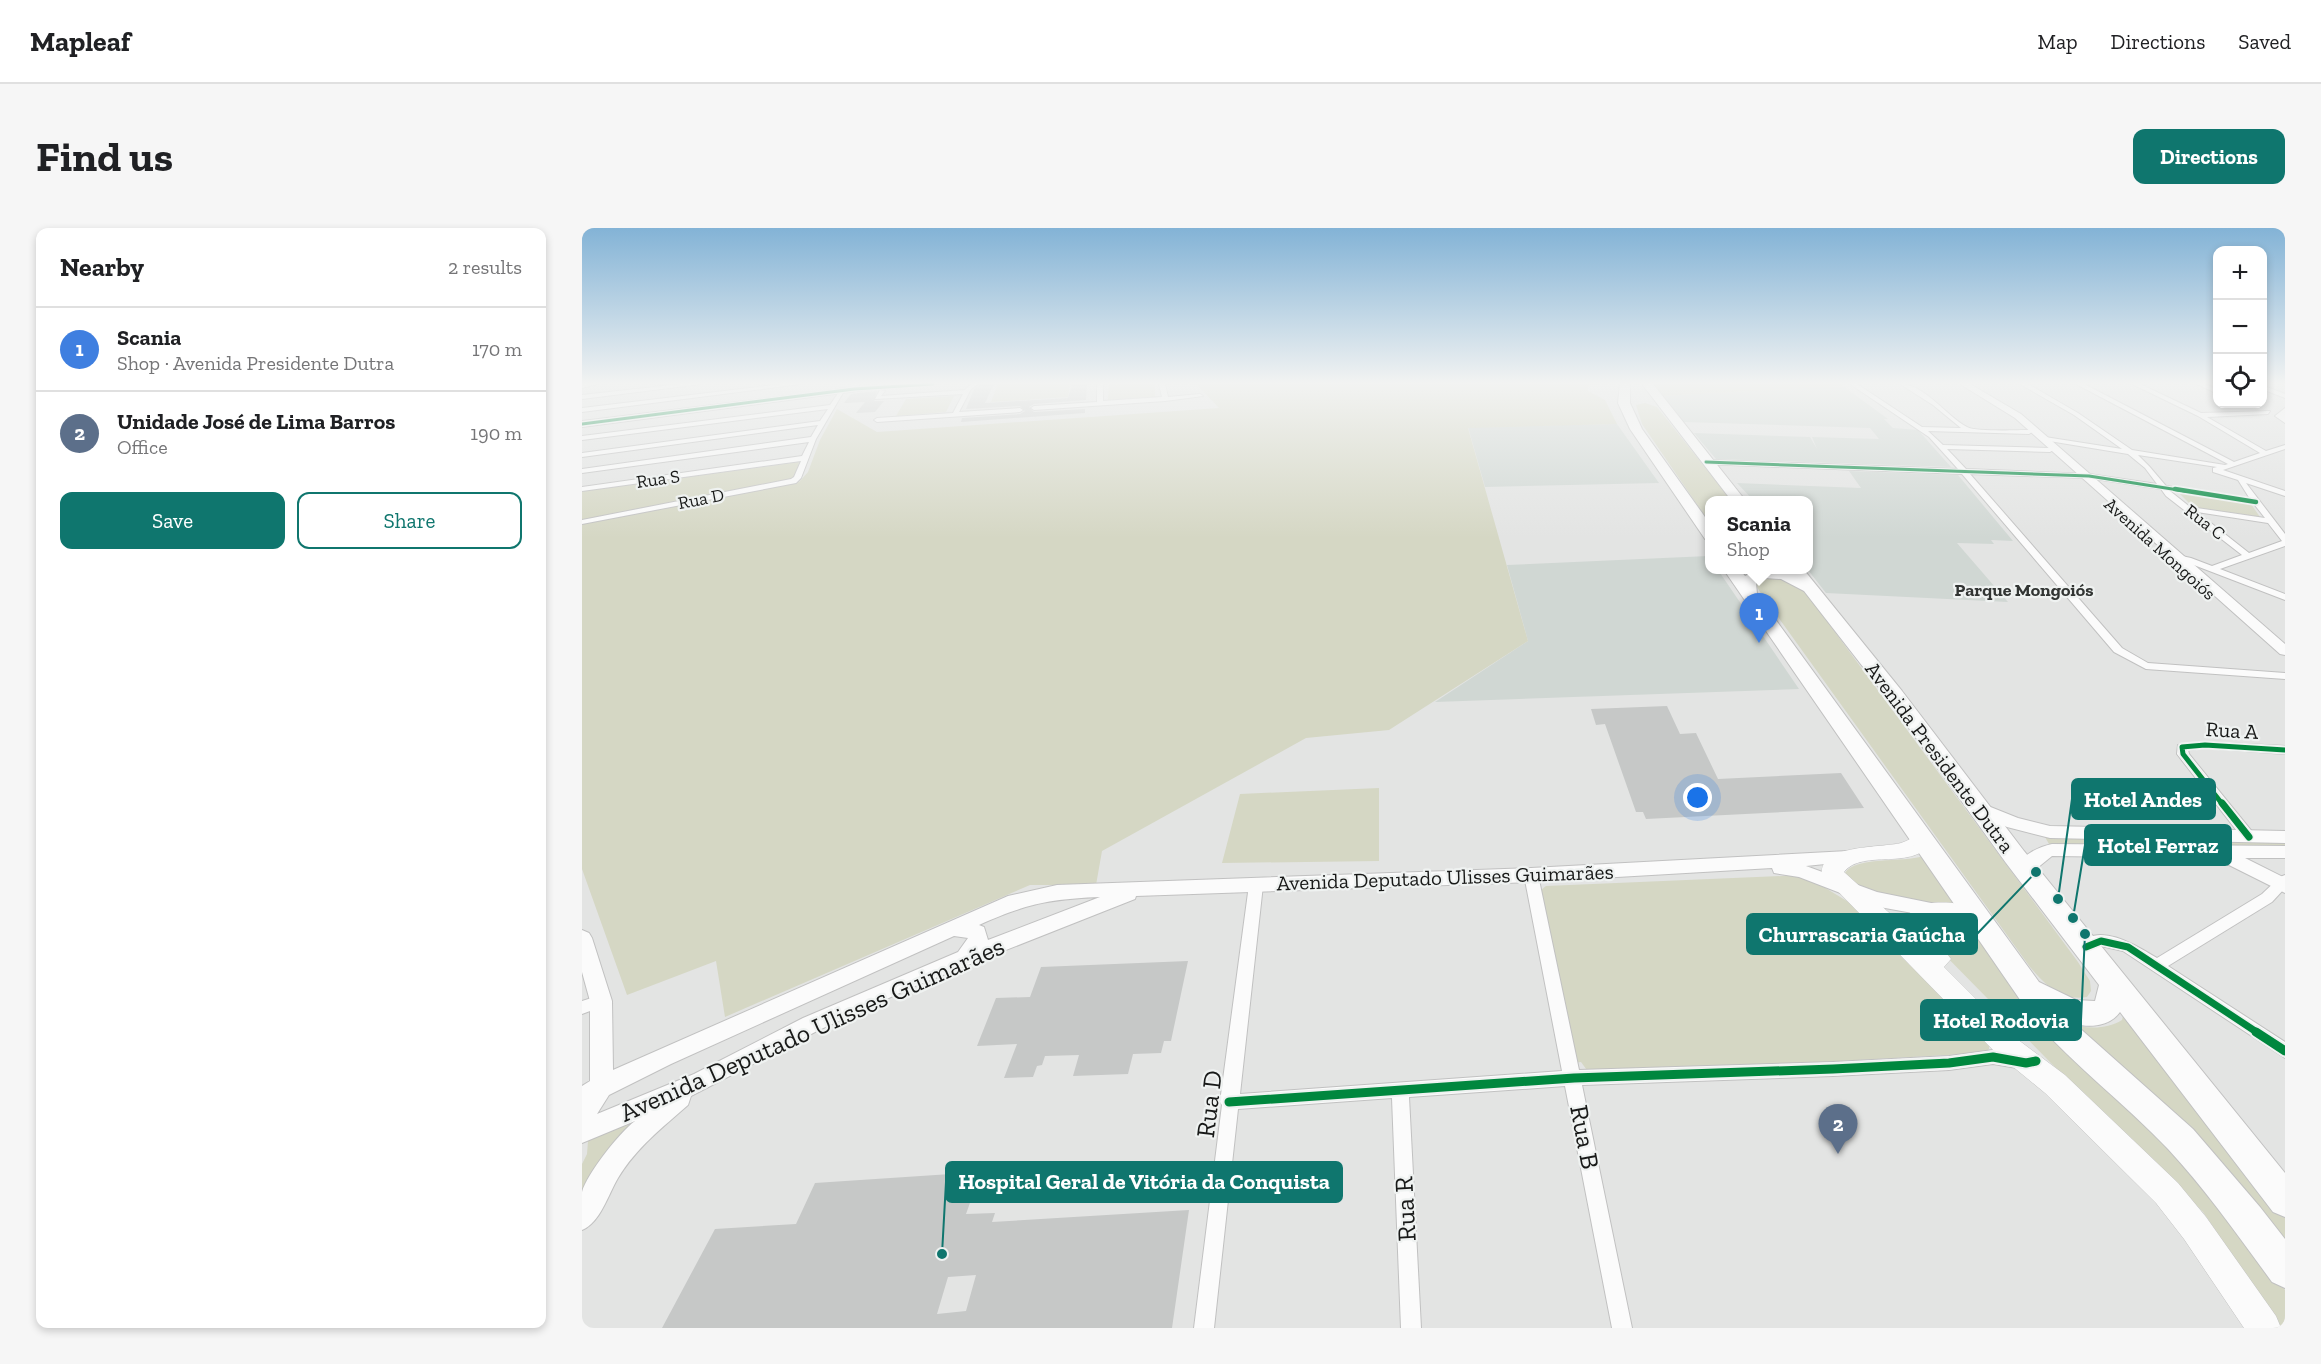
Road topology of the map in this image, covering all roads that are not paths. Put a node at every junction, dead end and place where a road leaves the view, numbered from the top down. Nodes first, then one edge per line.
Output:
1 (603, 435) edge
2 (727, 435) edge
3 (815, 435) edge
4 (1640, 435) edge
5 (1686, 435) edge
6 (1930, 435) edge
7 (2033, 435) edge
8 (2040, 435) edge
9 (2108, 435) edge
10 (2178, 435) edge
11 (2234, 435) edge
12 (582, 438) edge
13 (813, 439) junction
14 (2045, 439) junction
15 (1942, 447) junction
16 (2285, 447) edge
17 (2050, 450) junction
18 (2130, 452) junction
19 (2264, 453) junction
20 (582, 454) edge
21 (805, 458) junction
22 (1706, 462) junction
23 (2232, 463) junction
24 (2220, 467) junction
25 (582, 471) edge
26 (1965, 472) junction
27 (2084, 476) junction
28 (2241, 481) junction
29 (2163, 487) junction
30 (582, 489) edge
31 (2283, 493) edge
32 (1734, 496) edge
33 (2256, 502) junction
34 (2187, 509) junction
35 (2269, 520) junction
36 (582, 522) edge
37 (1705, 529) edge
38 (2285, 542) edge
39 (2173, 556) junction
40 (2248, 556) junction
41 (2212, 569) junction
42 (1735, 574) edge
43 (1762, 574) edge
44 (1774, 574) edge
45 (1799, 574) edge
46 (1812, 590) junction
47 (1749, 593) junction
48 (2285, 597) edge
49 (2285, 651) edge
50 (2285, 660) edge
51 (2285, 676) edge
52 (2285, 750) edge
53 (1976, 807) junction
54 (2043, 831) junction
55 (2249, 837) junction
56 (2285, 837) edge
57 (1922, 840) junction
58 (2052, 850) junction
59 (2218, 852) junction
60 (2285, 852) edge
61 (1848, 857) junction
62 (1745, 863) junction
63 (2024, 868) junction
64 (1531, 875) junction
65 (2284, 884) edge
66 (1256, 885) junction
67 (1144, 890) junction
68 (1848, 891) junction
69 (1929, 909) junction
70 (952, 929) junction
71 (1986, 929) junction
72 (582, 938) edge
73 (2086, 948) junction
74 (965, 956) junction
75 (2158, 965) junction
76 (2022, 981) junction
77 (2114, 984) junction
78 (592, 1004) edge
79 (2004, 1047) junction
80 (2285, 1052) edge
81 (1574, 1078) junction
82 (702, 1081) junction
83 (1400, 1090) junction
84 (592, 1091) edge
85 (1229, 1102) junction
86 (582, 1117) edge
87 (582, 1132) edge
88 (2285, 1200) edge
89 (582, 1217) edge
90 (2285, 1269) edge
91 (1204, 1328) edge
92 (1411, 1328) edge
93 (1622, 1328) edge
94 (2264, 1328) edge

1 - 12 street
2 - 20 street
3 - 13 street, Rua D
4 - 37 highway
5 - 22 highway
6 - 15 street
7 - 17 street, Avenida Mongoiós
8 - 14 street, Avenida Mongoiós
9 - 18 street, Rua C
10 - 23 street
11 - 19 street
13 - 21 street, Rua D
13 - 25 street
14 - 18 street
14 - 27 street, Avenida Mongoiós
15 - 17 street
15 - 26 street
16 - 19 street
17 - 27 street, Avenida Mongoiós
18 - 24 street
18 - 29 street, Rua C
19 - 23 street
21 - 30 street, Rua S
21 - 36 street, Rua D
22 - 26 street
22 - 32 highway
23 - 24 street
24 - 28 street
26 - 27 street
26 - 51 street
27 - 29 street
27 - 39 street, Avenida Mongoiós
28 - 31 street
28 - 33 street
29 - 33 street
29 - 34 street, Rua C
33 - 35 street
34 - 35 street
34 - 40 street, Rua C
35 - 38 street
38 - 40 street
39 - 41 street
39 - 49 street, Avenida Mongoiós
39 - 50 street, Avenida Mongoiós
40 - 41 street
41 - 48 street
42 - 47 highway
43 - 47 highway
44 - 46 highway
45 - 46 highway, Avenida Presidente Dutra
46 - 53 highway, Avenida Presidente Dutra
47 - 57 highway
52 - 55 street, Rua A
53 - 54 street
53 - 63 highway, Avenida Presidente Dutra
54 - 55 street
54 - 58 street
55 - 56 street
57 - 61 main road, Avenida Deputado Ulisses Guimarães
57 - 71 highway
58 - 59 street
58 - 63 street
59 - 60 street
59 - 65 street
61 - 62 street, Avenida Deputado Ulisses Guimarães
61 - 68 main road
62 - 64 street, Avenida Deputado Ulisses Guimarães
62 - 68 street, Avenida Deputado Ulisses Guimarães
63 - 73 highway, Avenida Presidente Dutra
64 - 66 street, Avenida Deputado Ulisses Guimarães
64 - 81 street, Rua B
65 - 75 street
66 - 67 street, Avenida Deputado Ulisses Guimarães
66 - 85 street, Rua D
67 - 70 street, Avenida Deputado Ulisses Guimarães
67 - 74 street, Avenida Deputado Ulisses Guimarães
68 - 69 street, Avenida Deputado Ulisses Guimarães
68 - 79 main road
69 - 71 main road
69 - 79 main road
70 - 74 street
70 - 84 street, Avenida Deputado Ulisses Guimarães
71 - 76 highway
72 - 78 street
73 - 75 street
73 - 77 highway, Avenida Presidente Dutra
74 - 82 street, Avenida Deputado Ulisses Guimarães
75 - 80 street
76 - 77 highway
76 - 90 highway
77 - 88 highway, Avenida Presidente Dutra
78 - 84 street
79 - 81 street
79 - 94 main road
81 - 83 street
81 - 93 street, Rua B
82 - 87 street, Avenida Deputado Ulisses Guimarães
82 - 89 street
83 - 85 street
83 - 92 street, Rua R
84 - 86 street
85 - 91 street, Rua D

